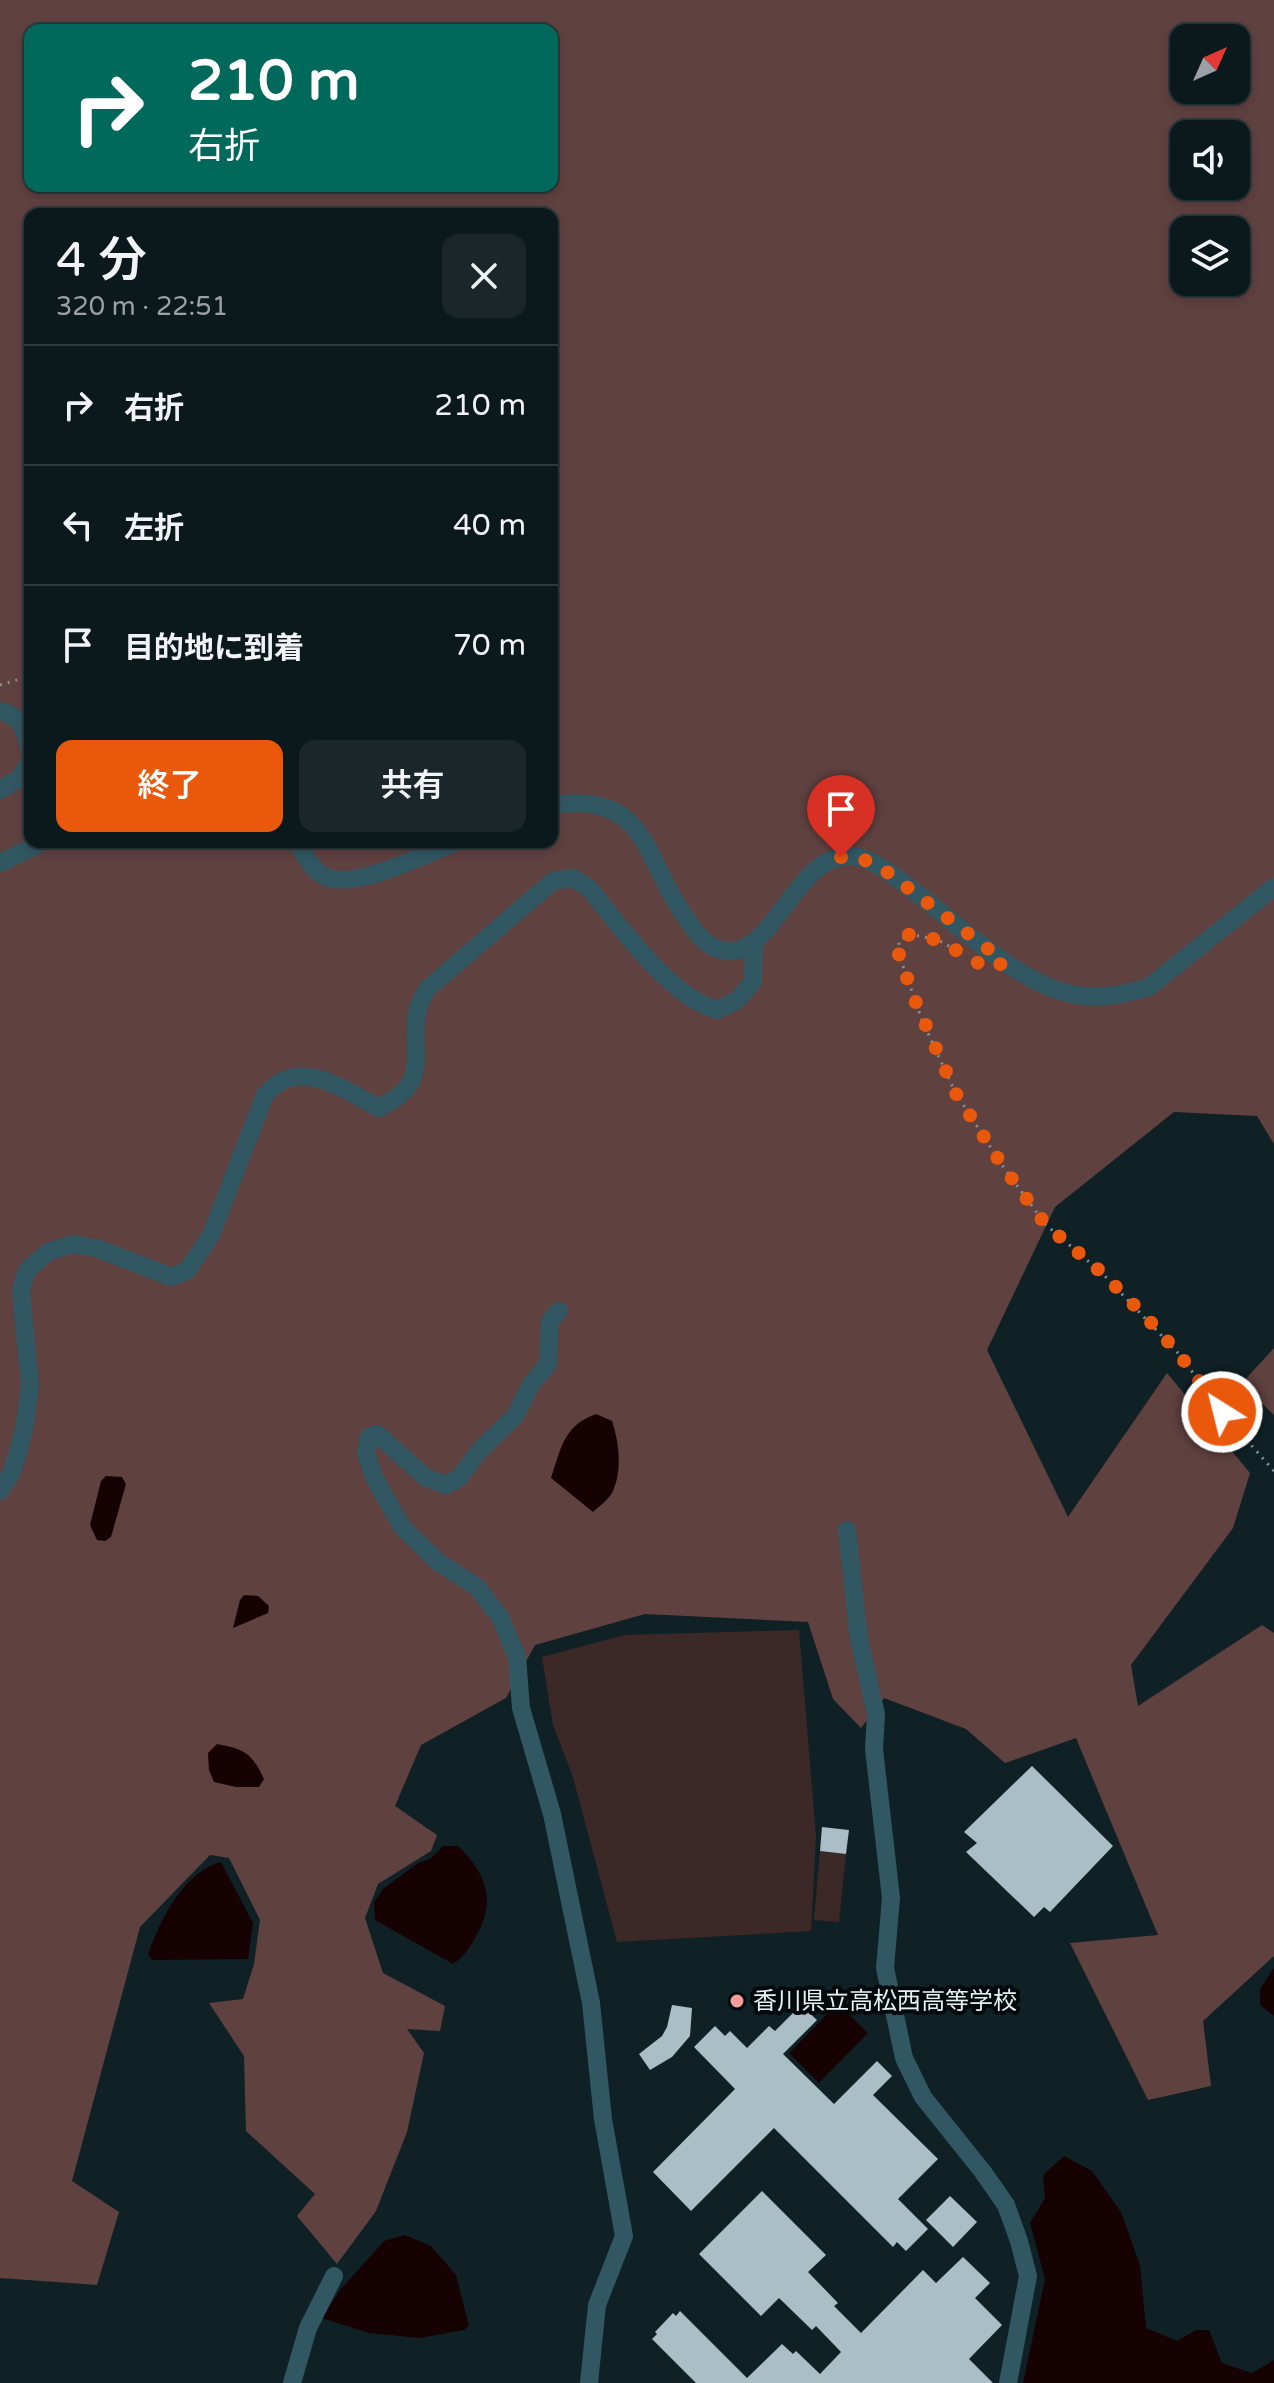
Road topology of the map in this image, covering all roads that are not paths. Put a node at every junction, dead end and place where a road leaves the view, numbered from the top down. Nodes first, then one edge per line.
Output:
1 (0, 711) edge
2 (24, 727) edge
3 (24, 771) edge
4 (0, 790) edge
5 (558, 804) edge
6 (31, 848) edge
7 (301, 848) edge
8 (441, 848) edge
9 (0, 863) edge
10 (1274, 887) edge
11 (754, 943) junction
12 (559, 1311) dead end
13 (0, 1491) edge
14 (847, 1530) dead end
15 (334, 2276) dead end
16 (292, 2383) edge
17 (589, 2383) edge
18 (1008, 2383) edge

1 - 2 street
3 - 4 street
5 - 11 street
6 - 9 street
7 - 8 street
10 - 11 street
11 - 13 street
12 - 17 street
14 - 18 street
15 - 16 street

